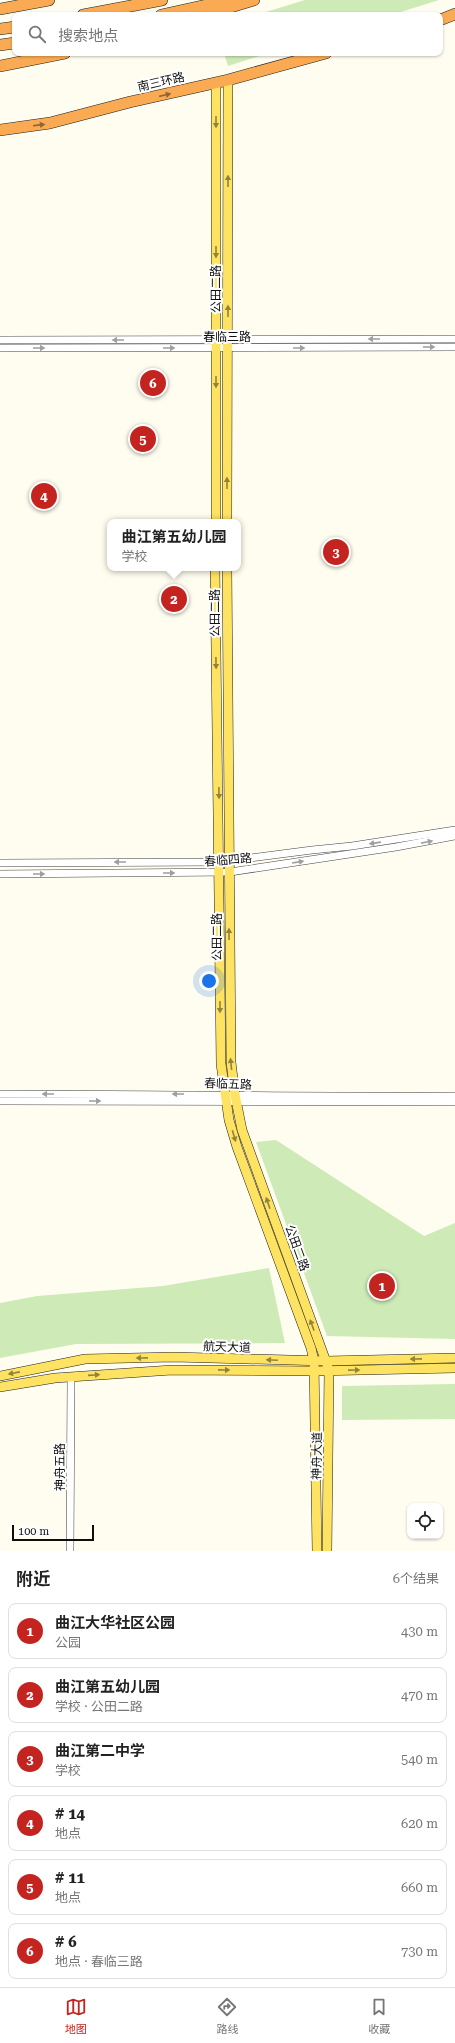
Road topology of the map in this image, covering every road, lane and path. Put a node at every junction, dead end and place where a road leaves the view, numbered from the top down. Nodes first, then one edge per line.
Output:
1 (48, 0) edge
2 (162, 0) edge
3 (230, 0) edge
4 (254, 0) edge
5 (0, 9) edge
6 (100, 12) edge
7 (175, 12) edge
8 (214, 12) edge
9 (455, 14) edge
10 (443, 19) edge
11 (12, 27) edge
12 (0, 29) edge
13 (12, 43) edge
14 (0, 45) edge
15 (50, 56) edge
16 (315, 56) edge
17 (0, 66) edge
18 (228, 80) junction
19 (216, 83) junction
20 (0, 130) edge
21 (455, 339) edge
22 (0, 340) edge
23 (216, 344) junction
24 (228, 344) junction
25 (455, 347) edge
26 (0, 348) edge
27 (216, 519) edge
28 (227, 519) edge
29 (216, 571) edge
30 (227, 571) edge
31 (455, 830) edge
32 (455, 836) edge
33 (230, 861) junction
34 (219, 862) junction
35 (0, 863) edge
36 (230, 872) junction
37 (219, 873) junction
38 (0, 874) edge
39 (0, 1094) edge
40 (455, 1096) edge
41 (231, 1098) junction
42 (0, 1101) edge
43 (455, 1102) edge
44 (455, 1358) edge
45 (314, 1361) junction
46 (326, 1361) junction
47 (455, 1368) edge
48 (329, 1370) junction
49 (314, 1371) junction
50 (0, 1376) edge
51 (71, 1382) dead end
52 (0, 1387) edge
53 (70, 1551) edge
54 (317, 1551) edge
55 (327, 1551) edge

1 - 5 highway
2 - 6 highway
3 - 7 highway
4 - 8 highway
9 - 10 highway
11 - 12 highway
13 - 14 highway
15 - 17 highway
16 - 18 highway, 南三环路
18 - 19 highway, 南三环路
24 -> 18 main road, 公田二路
20 -> 19 highway, 南三环路
19 -> 23 main road, 公田二路
21 -> 24 street, 春临三路
23 -> 22 street, 春临三路
23 - 24 street, 春临三路
26 -> 23 street, 春临三路
23 -> 27 main road, 公田二路
24 -> 25 street, 春临三路
28 -> 24 main road, 公田二路
29 -> 34 main road, 公田二路
30 - 33 main road, 公田二路
31 -> 33 street, 春临四路
36 -> 32 street, 春临四路
33 - 34 street, 春临四路
33 - 36 main road, 公田二路
34 -> 35 street, 春临四路
34 - 37 main road, 公田二路
36 - 37 street, 春临四路
41 -> 36 main road, 公田二路
38 -> 37 street, 春临四路
37 -> 41 main road, 公田二路
41 -> 39 street, 春临五路
40 - 41 street, 春临五路
42 -> 41 street, 春临五路
41 - 43 street, 春临五路
41 -> 45 main road, 公田二路
46 -> 41 main road, 公田二路
44 -> 46 main road, 航天大道
45 - 46 main road, 航天大道
45 - 49 main road, 神舟大道
45 -> 50 main road, 航天大道
46 - 48 main road, 神舟大道
48 -> 47 main road, 航天大道
48 - 49 main road, 航天大道
48 - 55 main road, 神舟大道
52 -> 49 main road, 航天大道
49 - 54 main road, 神舟大道
51 - 53 street, 神舟五路

